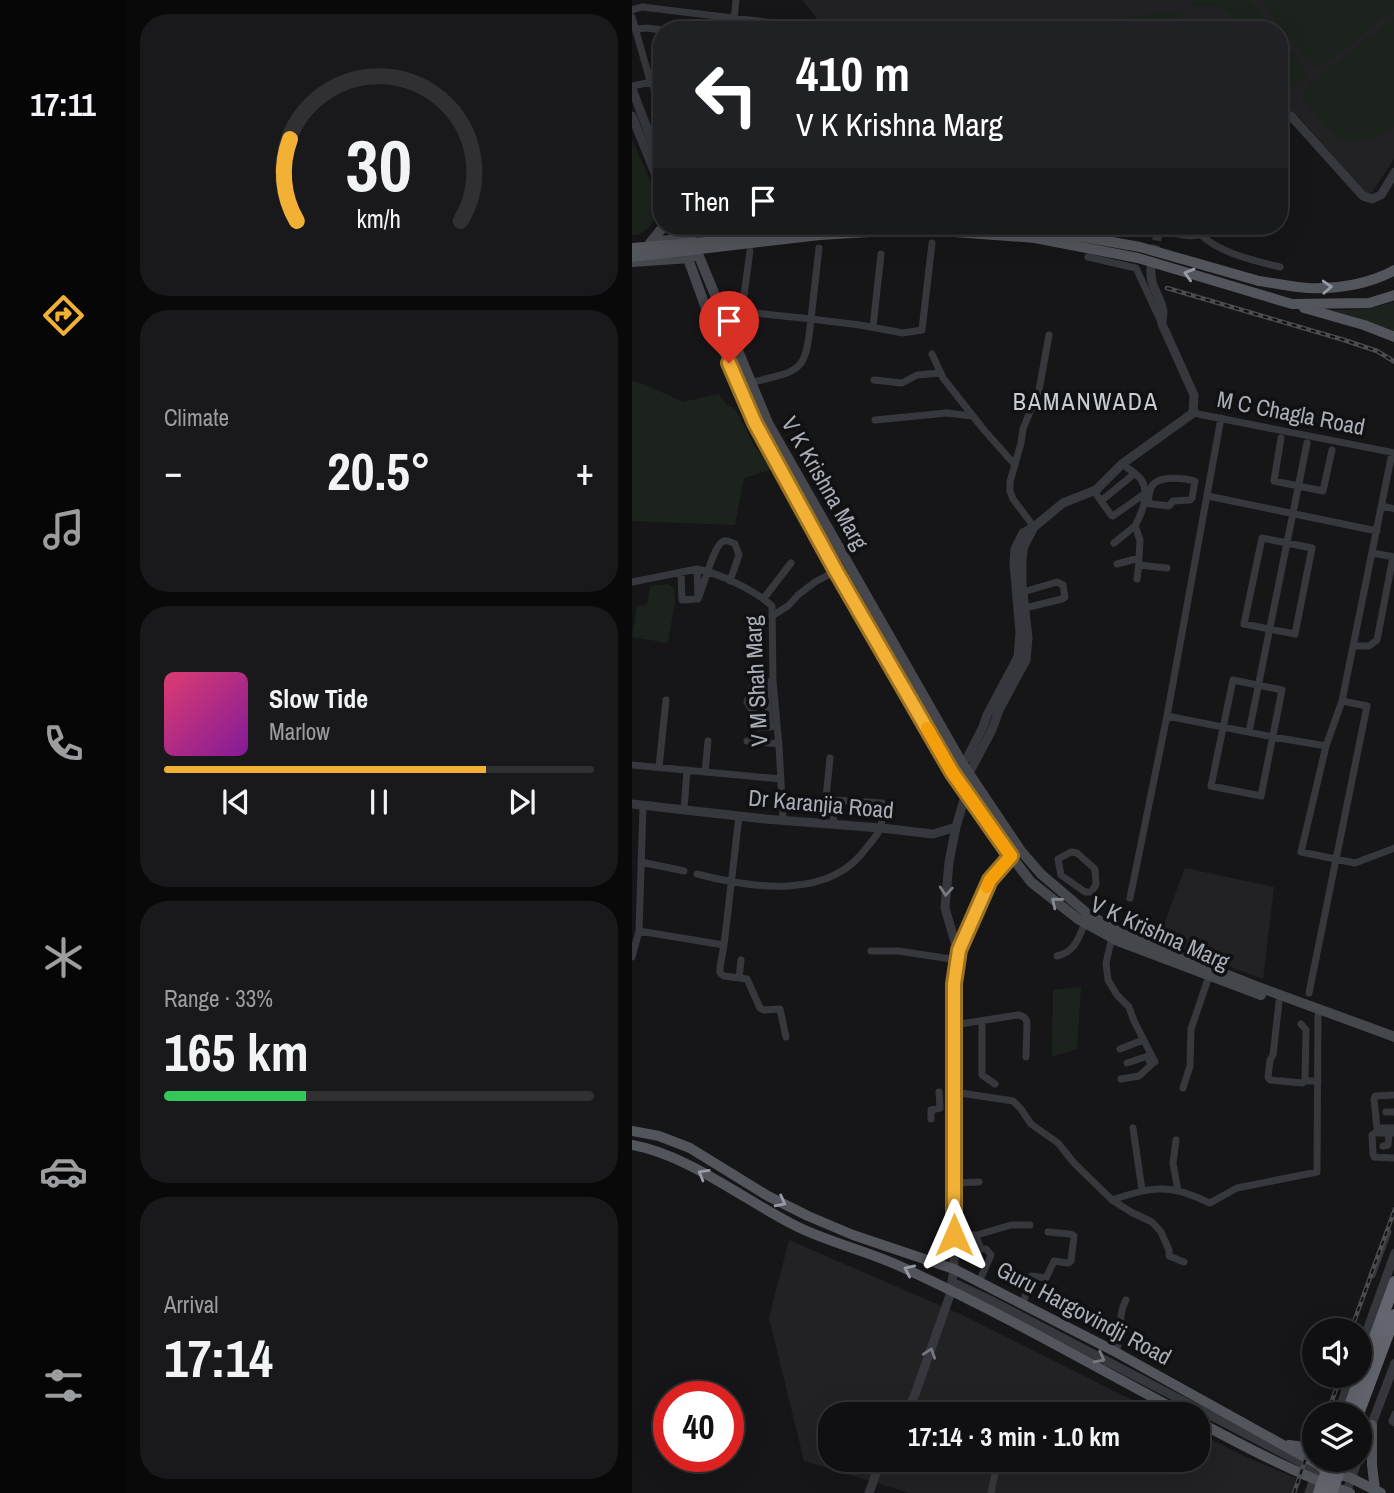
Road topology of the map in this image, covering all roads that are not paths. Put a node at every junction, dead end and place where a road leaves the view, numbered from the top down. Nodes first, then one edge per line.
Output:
1 (736, 0) edge
2 (632, 10) edge
3 (632, 17) edge
4 (734, 17) junction
5 (734, 21) edge
6 (763, 21) edge
7 (637, 29) junction
8 (653, 29) edge
9 (650, 80) junction
10 (653, 80) edge
11 (653, 86) edge
12 (632, 87) edge
13 (632, 116) edge
14 (1288, 116) edge
15 (653, 143) edge
16 (653, 168) edge
17 (1394, 172) edge
18 (657, 235) edge
19 (684, 235) edge
20 (753, 235) edge
21 (820, 235) edge
22 (995, 235) edge
23 (1073, 235) edge
24 (1201, 235) edge
25 (686, 238) junction
26 (650, 243) junction
27 (932, 243) dead end
28 (632, 246) edge
29 (819, 248) dead end
30 (750, 251) dead end
31 (881, 254) dead end
32 (1088, 257) dead end
33 (693, 258) junction
34 (632, 260) edge
35 (667, 260) junction
36 (1151, 267) tunnel mouth
37 (1281, 267) dead end
38 (1394, 270) edge
39 (693, 272) junction
40 (1394, 295) edge
41 (1292, 304) junction
42 (811, 319) junction
43 (1162, 324) junction
44 (873, 327) junction
45 (1049, 335) dead end
46 (1394, 337) edge
47 (932, 354) dead end
48 (941, 373) junction
49 (874, 380) dead end
50 (750, 383) junction
51 (1193, 413) junction
52 (972, 416) junction
53 (1221, 418) junction
54 (875, 419) dead end
55 (766, 420) junction
56 (756, 424) junction
57 (1281, 438) dead end
58 (1307, 443) dead end
59 (1332, 450) dead end
60 (1393, 453) edge
61 (1122, 464) junction
62 (1015, 465) junction
63 (1134, 474) junction
64 (1299, 486) junction
65 (1094, 491) junction
66 (1208, 496) junction
67 (1146, 500) junction
68 (1101, 501) junction
69 (1382, 506) junction
70 (1394, 509) edge
71 (1293, 514) junction
72 (1135, 526) junction
73 (1034, 527) junction
74 (1377, 531) junction
75 (1114, 542) dead end
76 (1287, 543) junction
77 (1372, 553) junction
78 (1394, 557) edge
79 (1139, 561) junction
80 (791, 563) dead end
81 (1117, 564) dead end
82 (1167, 568) dead end
83 (708, 571) junction
84 (836, 571) junction
85 (697, 574) junction
86 (681, 576) junction
87 (1137, 579) dead end
88 (729, 581) junction
89 (632, 582) edge
90 (764, 598) junction
91 (698, 599) dead end
92 (1024, 599) junction
93 (772, 616) junction
94 (1270, 629) junction
95 (1353, 646) junction
96 (1023, 651) junction
97 (1017, 669) junction
98 (769, 682) junction
99 (1258, 685) junction
100 (666, 700) dead end
101 (1342, 701) junction
102 (1168, 716) junction
103 (773, 727) junction
104 (1223, 727) junction
105 (1249, 732) junction
106 (1273, 737) junction
107 (708, 741) dead end
108 (747, 741) dead end
109 (779, 744) junction
110 (1326, 746) junction
111 (830, 758) dead end
112 (962, 764) junction
113 (632, 765) edge
114 (659, 768) junction
115 (687, 770) junction
116 (705, 772) junction
117 (955, 777) junction
118 (972, 778) junction
119 (781, 779) junction
120 (966, 793) junction
121 (835, 800) junction
122 (632, 804) edge
123 (643, 806) junction
124 (684, 810) junction
125 (739, 816) junction
126 (783, 820) junction
127 (833, 824) junction
128 (956, 827) junction
129 (881, 828) junction
130 (632, 833) edge
131 (642, 834) junction
132 (1394, 848) edge
133 (1016, 854) junction
134 (632, 855) edge
135 (641, 858) junction
136 (1336, 859) junction
137 (684, 871) dead end
138 (697, 874) dead end
139 (636, 882) edge
140 (1070, 882) junction
141 (731, 883) junction
142 (1082, 890) junction
143 (1062, 892) junction
144 (1130, 898) dead end
145 (1073, 901) junction
146 (1085, 923) junction
147 (639, 931) junction
148 (1112, 937) junction
149 (724, 944) junction
150 (871, 951) dead end
151 (1057, 956) dead end
152 (632, 957) edge
153 (958, 957) junction
154 (742, 960) dead end
155 (1209, 976) junction
156 (739, 978) junction
157 (1309, 993) dead end
158 (1279, 1002) junction
159 (1319, 1013) junction
160 (982, 1021) junction
161 (1301, 1024) dead end
162 (954, 1025) junction
163 (1394, 1036) edge
164 (786, 1037) dead end
165 (1143, 1040) junction
166 (1120, 1049) dead end
167 (1026, 1056) dead end
168 (1152, 1059) junction
169 (1127, 1063) dead end
170 (1121, 1079) dead end
171 (1305, 1081) junction
172 (1318, 1082) junction
173 (995, 1084) dead end
174 (1183, 1088) dead end
175 (939, 1092) dead end
176 (954, 1092) junction
177 (1394, 1095) edge
178 (954, 1107) junction
179 (941, 1108) junction
180 (931, 1119) dead end
181 (1133, 1128) dead end
182 (1392, 1131) edge
183 (632, 1132) edge
184 (1176, 1140) dead end
185 (632, 1145) edge
186 (1383, 1146) dead end
187 (1394, 1158) edge
188 (979, 1182) dead end
189 (954, 1183) junction
190 (1142, 1190) junction
191 (1178, 1191) junction
192 (1112, 1200) junction
193 (1030, 1225) dead end
194 (1048, 1232) dead end
195 (954, 1236) junction
196 (1389, 1236) edge
197 (1383, 1246) junction
198 (1394, 1251) edge
199 (1184, 1262) dead end
200 (954, 1269) junction
201 (1372, 1275) dead end
202 (979, 1282) junction
203 (1394, 1282) edge
204 (952, 1286) junction
205 (1126, 1300) dead end
206 (1020, 1303) junction
207 (1394, 1315) edge
208 (1371, 1318) edge
209 (1116, 1352) junction
210 (1394, 1363) edge
211 (911, 1402) edge
212 (1162, 1402) edge
213 (1351, 1402) edge
214 (1362, 1402) edge
215 (1394, 1414) edge
216 (1394, 1423) edge
217 (1372, 1425) edge
218 (1210, 1428) edge
219 (1260, 1437) junction
220 (1282, 1444) junction
221 (1302, 1447) edge
222 (1302, 1456) edge
223 (1302, 1458) edge
224 (1302, 1464) edge
225 (1372, 1465) edge
226 (877, 1472) edge
227 (995, 1472) edge
228 (1319, 1472) edge
229 (1321, 1472) edge
230 (1326, 1472) edge
231 (1333, 1472) edge
232 (1339, 1472) edge
233 (1353, 1472) edge
234 (1351, 1478) junction
235 (1348, 1492) edge
236 (1378, 1492) edge
237 (869, 1493) edge
238 (991, 1493) edge
239 (1309, 1493) edge
240 (1319, 1493) edge
241 (1331, 1493) edge

1 - 4 street
2 - 4 street
3 - 7 street
4 - 5 street
4 - 6 street
7 - 8 street
7 - 9 street
9 - 10 street
9 - 11 street
9 - 12 street
12 - 15 street
13 - 16 street
14 - 17 street
18 - 26 main road
19 - 25 street, V K Krishna Marg
20 - 28 main road, bridge
21 -> 34 main road, bridge
41 -> 22 main road, bridge
23 -> 38 main road, bridge
24 - 37 street
25 - 26 main road
25 - 33 main road, V K Krishna Marg
26 - 28 main road
27 - 44 street
29 - 42 street
30 - 42 street
31 - 44 street
32 - 43 street
33 - 35 main road
33 - 39 main road, V K Krishna Marg
33 - 50 main road, V K Krishna Marg
34 - 35 main road
35 - 39 main road
36 - 43 street
39 - 56 main road, V K Krishna Marg
40 - 41 main road
41 - 46 main road
42 - 44 street
42 - 50 street
43 - 51 street
45 - 62 street
47 - 48 street
48 - 49 street
48 - 52 street
50 - 55 main road, V K Krishna Marg
51 - 53 street, M C Chagla Road
51 - 61 street, M C Chagla Road
52 - 54 street
52 - 62 street
53 - 60 street, M C Chagla Road
53 - 66 street
55 - 56 main road
55 - 112 main road, V K Krishna Marg
56 - 84 main road, V K Krishna Marg
57 - 64 street
58 - 64 street
59 - 64 street
60 - 69 street
61 - 63 street
61 - 65 street, M C Chagla Road
62 - 73 street
63 - 67 street
63 - 68 street
64 - 71 street
65 - 68 street
65 - 73 street, M C Chagla Road
66 - 71 street
66 - 102 street
67 - 67 street
67 - 68 street
67 - 72 street
69 - 70 street
69 - 74 street
71 - 74 street
71 - 76 street
72 - 75 street
72 - 79 street
73 - 92 street
74 - 77 street
76 - 94 street
76 - 94 street
76 - 94 street
77 - 78 street
77 - 95 street
78 - 95 street
79 - 81 street
79 - 82 street
79 - 87 street
80 - 90 street
83 - 85 street, V M Shah Marg
83 - 88 street, V M Shah Marg
83 - 88 street
83 - 91 street
84 - 93 street
84 - 117 main road, V K Krishna Marg
85 - 86 street, V M Shah Marg
85 - 86 street
86 - 89 street, V M Shah Marg
88 - 90 street, V M Shah Marg
90 - 93 street, V M Shah Marg
92 - 92 street
92 - 96 street
92 - 96 street
93 - 98 street, V M Shah Marg
94 - 99 street
95 - 101 street
96 - 97 street
97 - 112 street
97 - 118 street
98 - 103 street, V M Shah Marg
98 - 103 street
99 - 104 street
99 - 105 street
99 - 106 street
100 - 114 street
101 - 110 street
101 - 136 street
102 - 104 street
102 - 144 street
103 - 109 street, V M Shah Marg
104 - 105 street
104 - 106 street
105 - 106 street
106 - 110 street
107 - 116 street
108 - 109 street
109 - 119 street, V M Shah Marg
110 - 136 street
111 - 121 street
112 - 117 street
112 - 118 main road, V K Krishna Marg
113 - 114 street
114 - 115 street
115 - 116 street
115 - 124 street
116 - 119 street
117 - 118 street
117 - 120 main road, V K Krishna Marg
118 - 120 street
118 - 133 main road, V K Krishna Marg
119 - 126 street, V M Shah Marg
120 - 128 street
120 - 133 main road, V K Krishna Marg
121 - 127 street
121 - 129 street
122 - 123 street, Dr Karanjia Road
123 - 124 street, Dr Karanjia Road
123 - 131 street
124 - 125 street, Dr Karanjia Road
125 - 126 street, Dr Karanjia Road
125 - 141 street
126 - 127 street, Dr Karanjia Road
127 - 129 street, Dr Karanjia Road
128 - 129 street, Dr Karanjia Road
128 -> 153 street
129 - 141 street
130 - 131 street
131 - 135 street
132 - 136 street
133 - 143 main road, V K Krishna Marg
146 -> 133 main road, V K Krishna Marg
133 - 153 street
134 - 135 street
135 - 137 street
135 - 139 street
136 - 157 street
138 - 141 street
139 - 147 street
140 - 142 street
140 - 142 street
140 - 143 street
141 - 149 street
142 - 145 street
143 - 145 main road, V K Krishna Marg
145 - 159 main road, V K Krishna Marg
146 - 148 main road, V K Krishna Marg
146 - 151 street
147 - 149 street
147 - 152 street
148 - 155 main road, V K Krishna Marg
148 - 165 street
149 - 156 street
150 - 153 street
153 - 162 street
154 - 156 street
155 - 158 main road, V K Krishna Marg
155 - 174 street
156 - 164 street
158 - 159 main road, V K Krishna Marg
158 - 171 street
159 - 163 main road, V K Krishna Marg
159 - 172 street
160 - 162 street
160 - 167 street
160 - 173 street
161 - 171 street
162 - 176 street
165 - 166 street
165 - 168 street
168 - 169 street
168 - 170 street
171 - 172 street
172 - 191 street
175 - 179 street
176 - 178 street
176 - 192 street
177 - 182 street
178 - 179 street
178 - 189 street
179 - 180 street
181 - 190 street
182 - 186 street
182 - 187 street
183 -> 200 main road, Guru Hargovindji Road
184 - 191 street
204 -> 185 main road, Guru Hargovindji Road
188 - 189 street
189 - 195 street
190 - 191 street
190 - 192 street
192 - 199 street
193 - 195 street
194 - 206 street
195 - 200 street
195 - 202 street
196 - 197 street
197 - 198 street
197 - 201 street
198 - 208 street
200 - 202 main road, Guru Hargovindji Road
200 - 204 street
202 - 206 main road, Guru Hargovindji Road
203 - 213 highway
211 -> 204 street
204 - 212 main road, Guru Hargovindji Road
204 -> 219 street
205 - 209 street
206 - 209 main road, Guru Hargovindji Road
207 - 214 highway
209 - 219 main road, Guru Hargovindji Road
210 - 217 street
215 - 216 street
218 - 224 main road
219 - 220 main road, Guru Hargovindji Road
219 - 223 street
220 - 221 main road
220 - 222 main road, Guru Hargovindji Road
225 - 236 main road
226 - 237 street
227 - 238 street
228 - 239 street
229 - 240 highway, bridge
230 - 235 main road
231 - 234 main road
232 - 241 highway, bridge
233 - 234 street
234 - 235 street
234 - 236 main road

